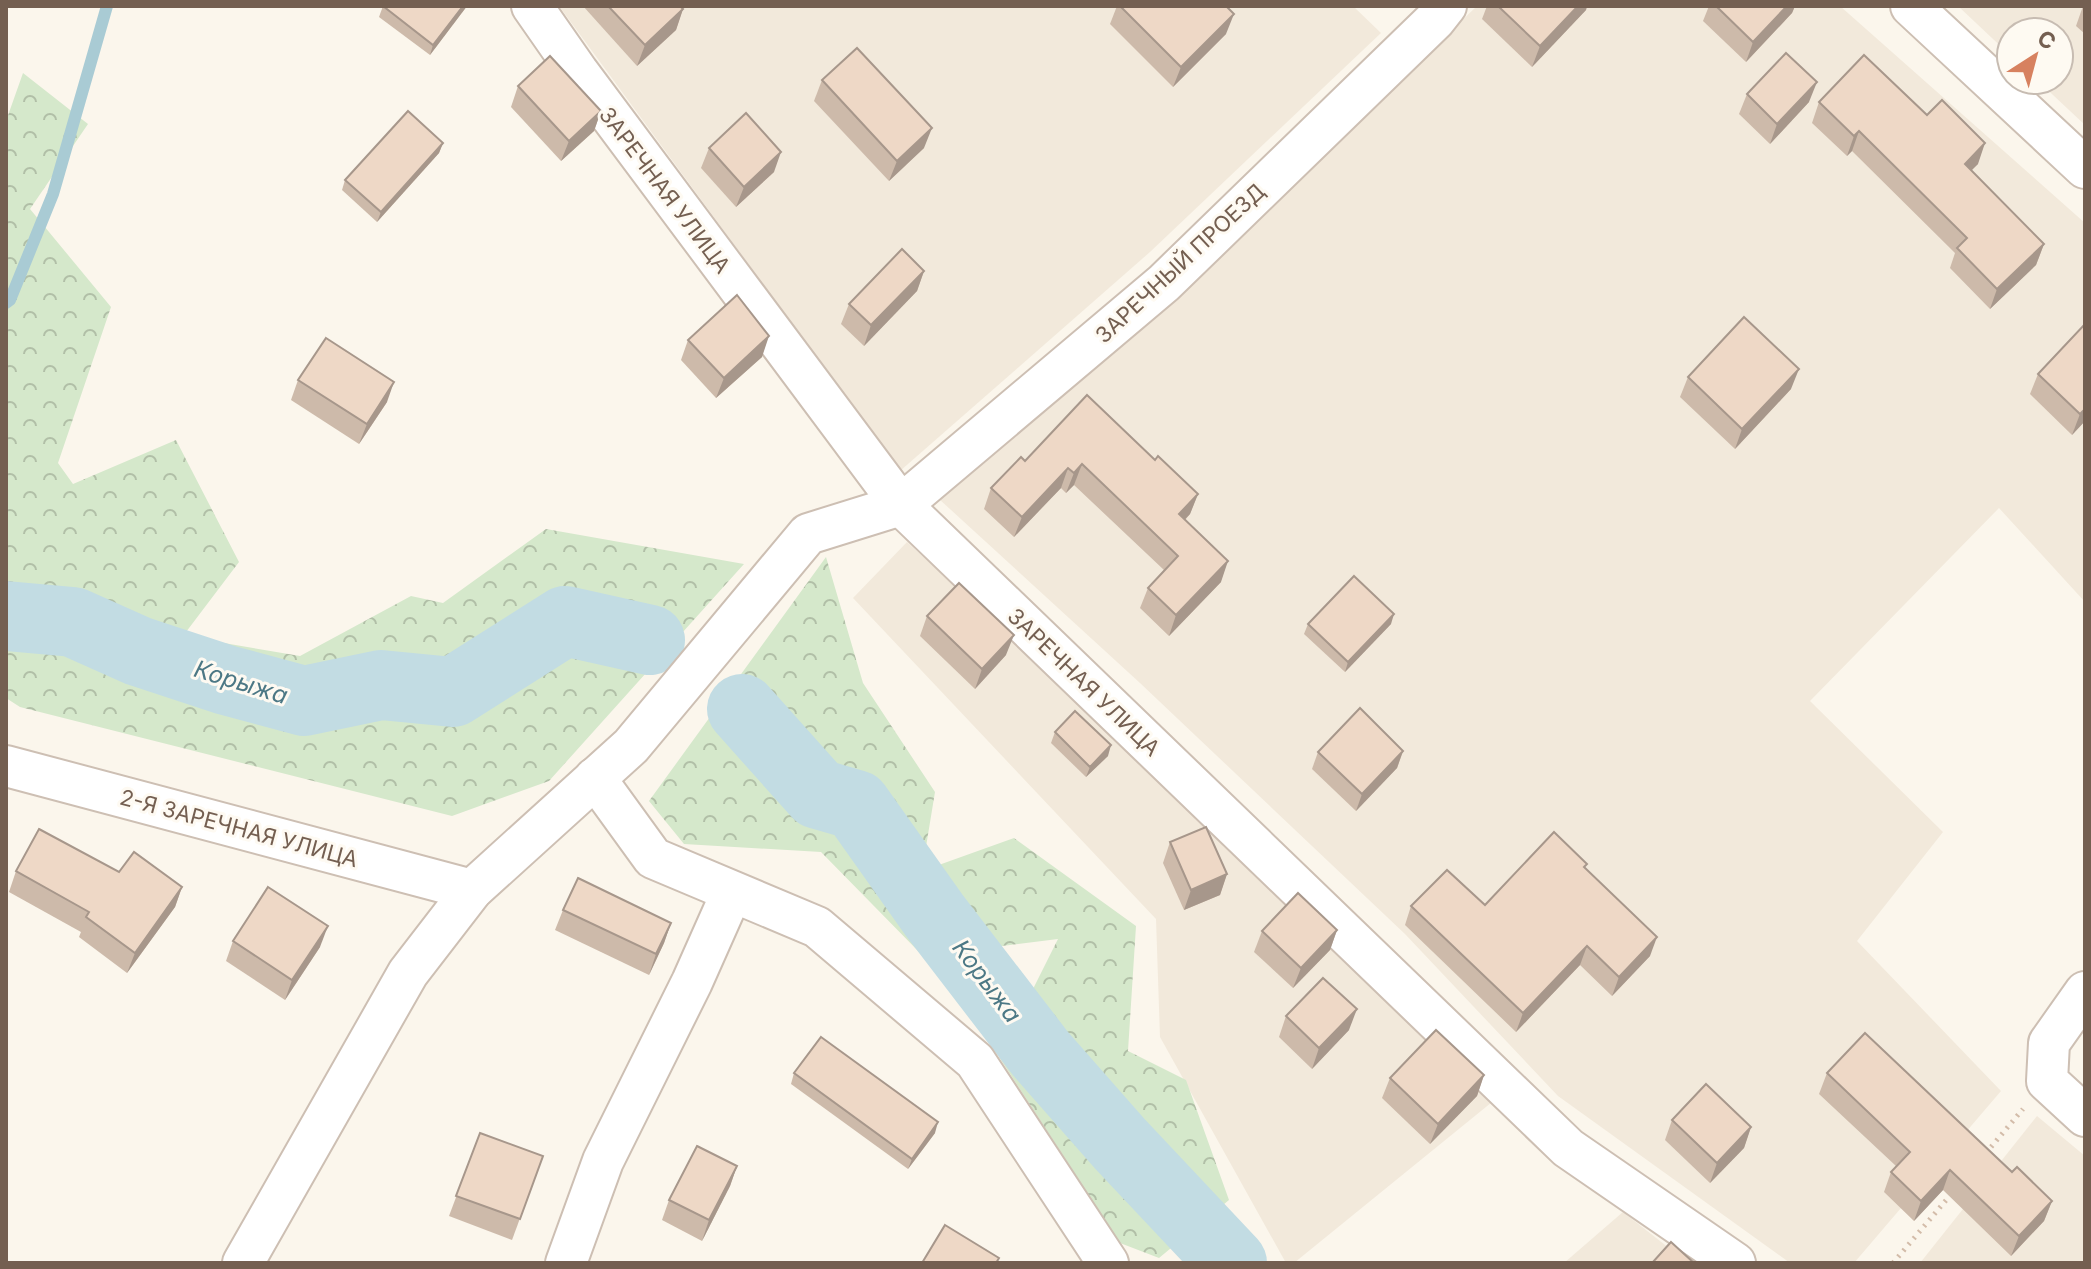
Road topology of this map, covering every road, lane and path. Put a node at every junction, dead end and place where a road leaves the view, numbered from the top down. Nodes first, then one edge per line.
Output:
1 (532, 6) edge
2 (1911, 6) edge
3 (1431, 11) edge
4 (2085, 168) edge
5 (901, 505) junction
6 (6, 766) edge
7 (595, 778) junction
8 (472, 890) junction
9 (732, 892) junction
10 (2085, 992) edge
11 (2047, 1081) junction
12 (2085, 1116) edge
13 (1985, 1154) edge
14 (1954, 1190) edge
15 (243, 1263) edge
16 (566, 1263) edge
17 (1108, 1263) edge
18 (1735, 1263) edge
19 (1893, 1263) edge

1 - 5 street, ЗАРЕЧНАЯ УЛИЦА
2 - 4 street
3 - 5 street, ЗАРЕЧНЫЙ ПРОЕЗД
5 - 7 street
5 - 18 street, ЗАРЕЧНАЯ УЛИЦА
6 - 8 street, 2-Я ЗАРЕЧНАЯ УЛИЦА
7 - 8 street
7 - 9 street
8 - 15 street
9 - 16 street
9 - 17 street
10 - 11 street
11 - 12 street
11 - 13 path
14 - 19 path

